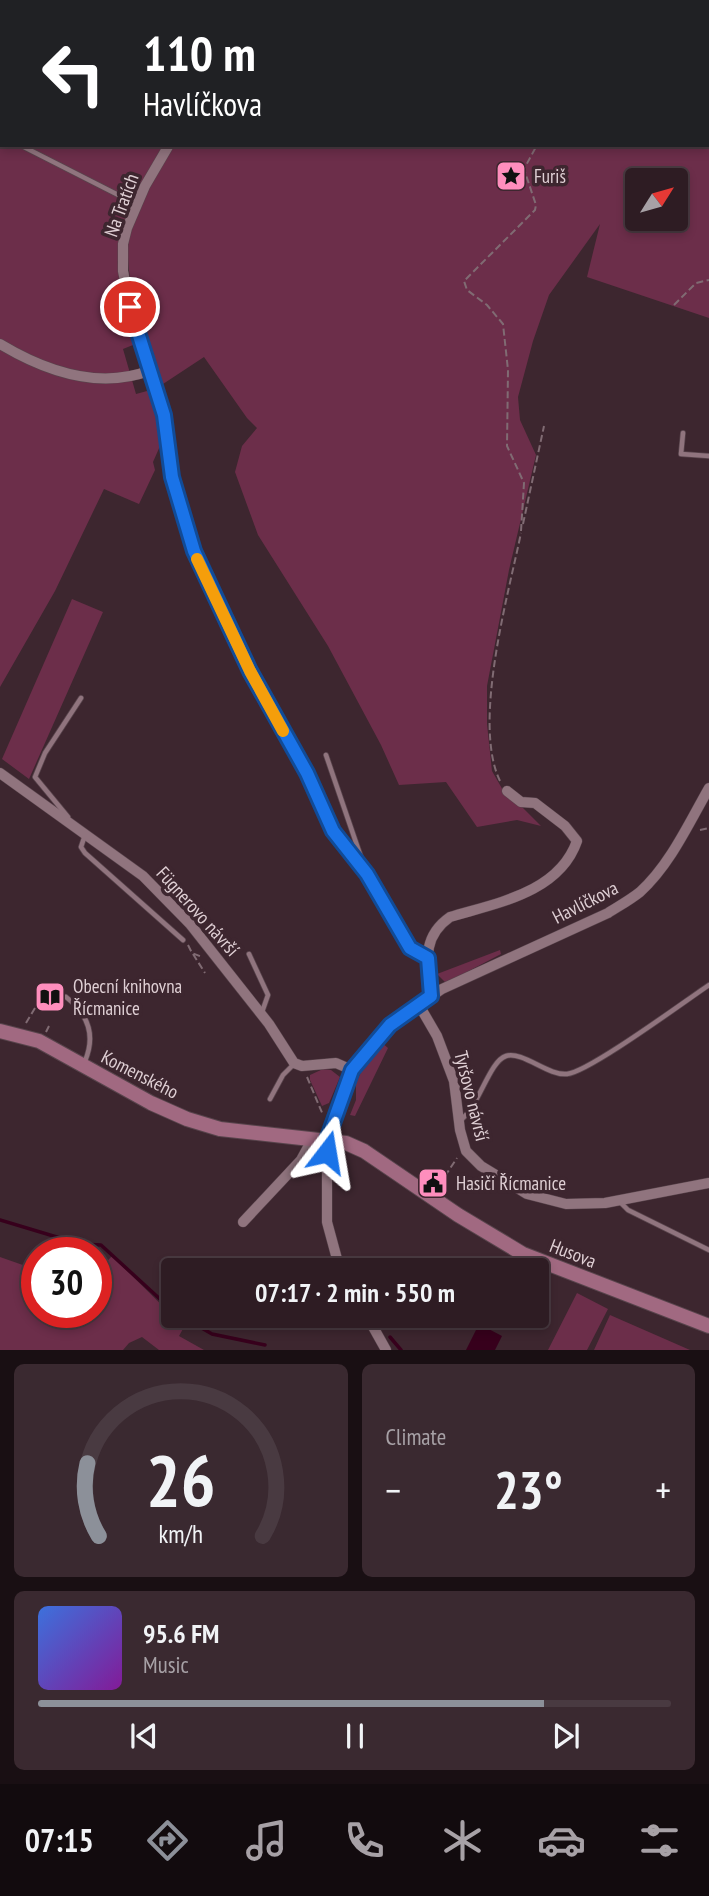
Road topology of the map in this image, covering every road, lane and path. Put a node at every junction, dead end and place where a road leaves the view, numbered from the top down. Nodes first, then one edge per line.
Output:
1 (24, 147) edge
2 (168, 147) edge
3 (536, 147) edge
4 (137, 205) junction
5 (709, 280) edge
6 (674, 304) dead end
7 (0, 344) edge
8 (151, 370) junction
9 (544, 426) dead end
10 (683, 433) dead end
11 (709, 456) edge
12 (521, 531) junction
13 (81, 698) dead end
14 (326, 755) dead end
15 (0, 773) edge
16 (709, 788) edge
17 (507, 791) joint
18 (82, 832) junction
19 (361, 867) junction
20 (183, 940) dead end
21 (192, 953) dead end
22 (249, 954) dead end
23 (428, 958) junction
24 (205, 974) dead end
25 (709, 985) edge
26 (431, 996) junction
27 (66, 997) dead end
28 (37, 1003) dead end
29 (419, 1005) junction
30 (261, 1013) junction
31 (24, 1026) dead end
32 (0, 1031) edge
33 (83, 1065) junction
34 (298, 1065) junction
35 (352, 1070) junction
36 (271, 1099) dead end
37 (323, 1115) dead end
38 (459, 1121) junction
39 (320, 1139) junction
40 (466, 1151) junction
41 (709, 1183) edge
42 (432, 1198) junction
43 (619, 1200) junction
44 (243, 1222) dead end
45 (709, 1250) edge
46 (337, 1258) edge
47 (709, 1326) edge
48 (374, 1328) edge
49 (386, 1350) edge

1 - 4 lane
2 - 4 street, Na Tratích
3 - 12 path
4 - 8 street, Na Tratích
5 - 6 path
7 - 8 street
8 - 19 street
9 - 12 path
10 - 11 lane
12 - 17 path
13 - 18 lane
14 - 19 lane
15 - 18 street, Fügnerovo návrší
16 - 26 street, Havlíčkova
17 - 23 street, Havlíčkova
18 - 20 lane
18 - 30 street, Fügnerovo návrší
19 - 23 street
21 - 24 path
22 - 30 lane
23 - 26 street, Havlíčkova
25 - 38 lane
26 - 29 street, Havlíčkova
27 - 33 lane
28 - 31 path
29 - 35 street, Havlíčkova
29 - 38 street, Tyršovo návrší
30 - 34 street, Fügnerovo návrší
32 - 33 main road, Komenského
33 - 39 main road, Komenského
34 - 35 street
34 - 36 lane
34 - 37 path
35 - 39 street
38 - 40 street, Tyršovo návrší
39 - 42 main road, Husova
39 - 44 street
39 - 46 street
40 - 42 path
40 - 43 street, Tyršovo návrší
41 - 43 street, Tyršovo návrší
42 - 47 main road, Husova
43 - 45 lane
48 - 49 street

